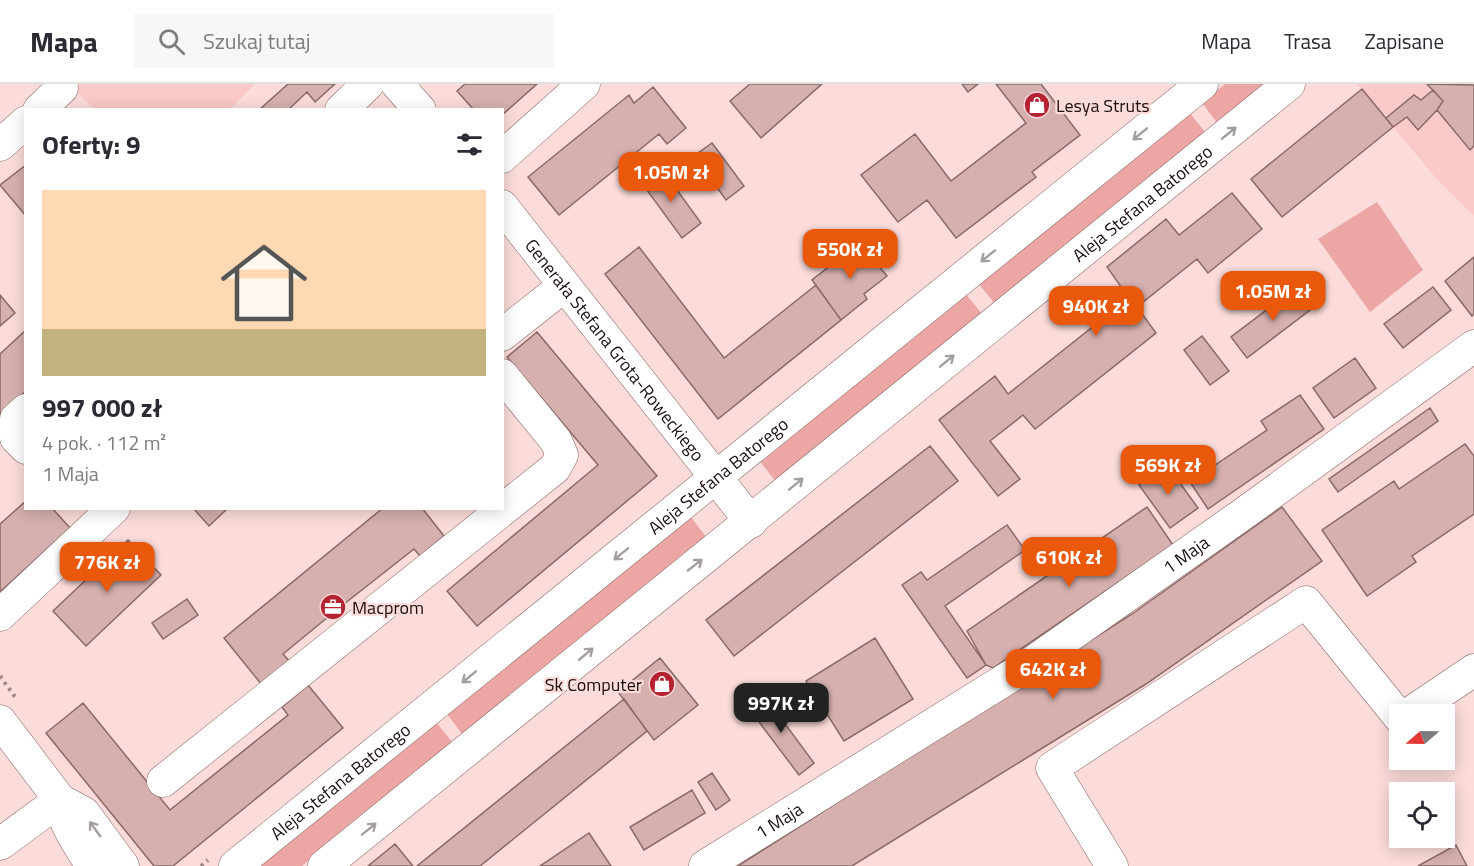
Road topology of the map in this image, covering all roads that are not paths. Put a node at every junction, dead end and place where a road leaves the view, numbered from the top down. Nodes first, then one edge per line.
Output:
1 (368, 84) edge
2 (397, 84) edge
3 (584, 84) edge
4 (1202, 84) edge
5 (1289, 84) edge
6 (62, 88) dead end
7 (41, 108) edge
8 (343, 108) edge
9 (418, 108) edge
10 (24, 124) edge
11 (0, 146) edge
12 (504, 155) edge
13 (504, 209) edge
14 (564, 286) junction
15 (504, 333) edge
16 (1474, 346) edge
17 (504, 377) edge
18 (24, 412) edge
19 (24, 446) edge
20 (715, 477) junction
21 (504, 509) edge
22 (502, 510) edge
23 (97, 514) edge
24 (751, 522) junction
25 (0, 615) edge
26 (1474, 670) edge
27 (1389, 704) edge
28 (1424, 704) edge
29 (0, 721) edge
30 (163, 781) dead end
31 (60, 800) junction
32 (0, 844) edge
33 (92, 866) edge
34 (123, 866) edge
35 (235, 866) edge
36 (324, 866) edge
37 (705, 866) edge
38 (1112, 866) edge

1 - 8 street
2 - 9 street
3 - 12 street
4 -> 20 street, Aleja Stefana Batorego
24 -> 5 street, Aleja Stefana Batorego
6 - 7 street
10 - 11 street
13 - 14 street, Generała Stefana Grota-Roweckiego
14 - 15 street
14 - 20 street, Generała Stefana Grota-Roweckiego
16 - 37 street, 1 Maja
17 - 21 street
18 - 19 street
20 - 24 street, Generała Stefana Grota-Roweckiego
20 -> 35 street, Aleja Stefana Batorego
22 - 30 street
23 - 25 street
36 -> 24 street, Aleja Stefana Batorego
26 - 28 street
27 - 38 street
29 - 31 street
31 - 32 street
31 - 33 street
34 -> 31 street

